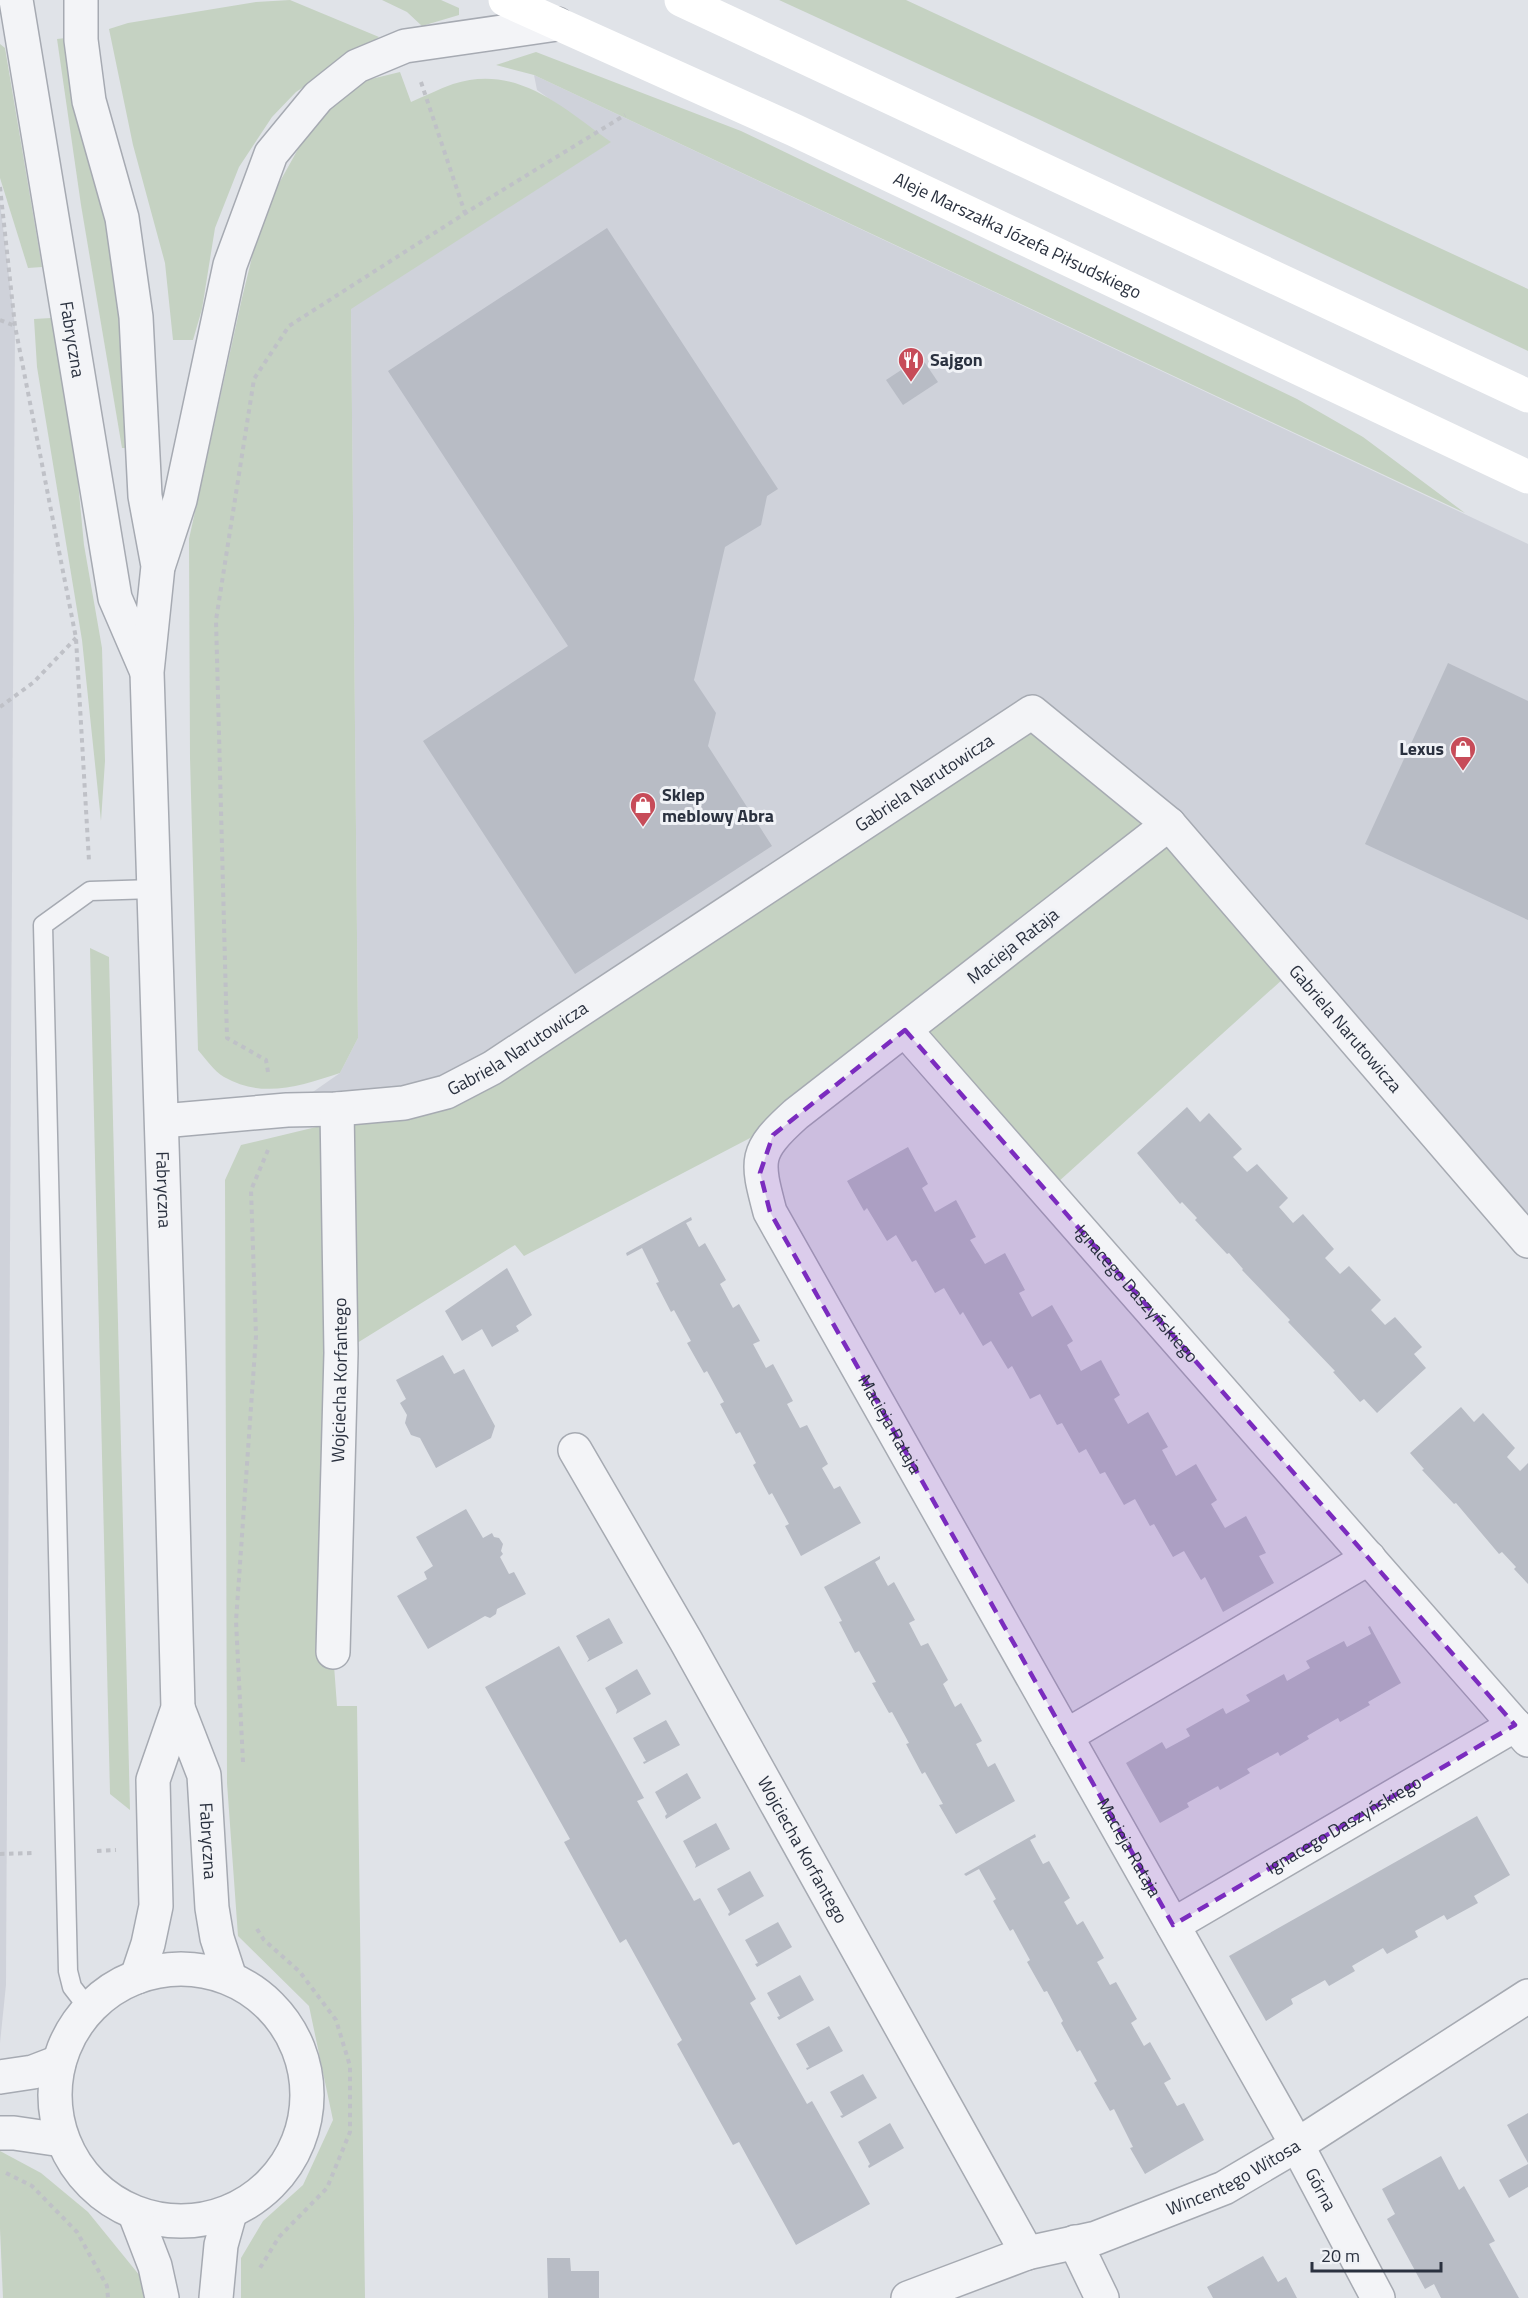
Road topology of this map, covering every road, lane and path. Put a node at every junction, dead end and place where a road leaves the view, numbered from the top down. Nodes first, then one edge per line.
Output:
1 (16, 0) edge
2 (81, 0) edge
3 (504, 0) edge
4 (681, 0) edge
5 (557, 24) junction
6 (420, 78) dead end
7 (0, 187) edge
8 (465, 213) dead end
9 (0, 320) edge
10 (15, 326) junction
11 (1528, 396) edge
12 (1528, 477) edge
13 (158, 566) junction
14 (76, 638) junction
15 (147, 672) junction
16 (0, 707) edge
17 (1169, 824) junction
18 (154, 889) junction
19 (90, 891) junction
20 (905, 1030) junction
21 (337, 1109) junction
22 (162, 1122) junction
23 (1528, 1241) edge
24 (575, 1450) dead end
25 (1369, 1558) junction
26 (333, 1652) dead end
27 (178, 1708) junction
28 (1522, 1732) edge
29 (1066, 1736) junction
30 (1173, 1925) junction
31 (136, 1977) junction
32 (230, 1978) junction
33 (1528, 1996) edge
34 (88, 2009) junction
35 (59, 2062) junction
36 (0, 2077) edge
37 (0, 2133) edge
38 (62, 2140) junction
39 (1298, 2145) junction
40 (0, 2170) edge
41 (230, 2213) junction
42 (135, 2214) junction
43 (1075, 2242) junction
44 (1027, 2253) junction
45 (108, 2298) edge
46 (162, 2298) edge
47 (216, 2298) edge
48 (909, 2298) edge
49 (1102, 2298) edge
50 (1378, 2298) edge

1 - 15 street, Fabryczna
2 - 13 street, Fabryczna
3 - 5 main road, Aleje Marszałka Józefa Piłsudskiego
4 - 11 main road
5 - 12 main road, Aleje Marszałka Józefa Piłsudskiego
5 - 13 street
6 - 8 path
7 - 10 path
9 - 10 path
10 - 14 path
13 - 15 street, Fabryczna
14 - 16 path
14 - 19 path
15 - 18 street, Fabryczna
17 - 20 street, Macieja Rataja
17 - 21 street, Gabriela Narutowicza
17 - 23 street, Gabriela Narutowicza
18 - 19 lane
18 - 22 street, Fabryczna
19 - 34 lane
20 - 25 street, Ignacego Daszyńskiego
20 - 29 street, Macieja Rataja
21 - 22 street, Gabriela Narutowicza
21 - 26 street, Wojciecha Korfantego
22 - 27 street, Fabryczna
24 - 44 street, Wojciecha Korfantego
25 - 28 street, Ignacego Daszyńskiego
25 - 29 street
27 - 31 street, Fabryczna
27 - 32 street, Fabryczna
28 - 30 street, Ignacego Daszyńskiego
29 - 30 street, Macieja Rataja
30 - 39 street, Macieja Rataja
31 - 32 street
31 - 34 street
32 - 41 street
33 - 39 street, Wincentego Witosa
34 - 35 street
35 - 36 street
35 - 38 street
37 - 38 street
38 - 42 street
39 - 43 street, Wincentego Witosa
39 - 50 street, Górna
40 - 45 path
41 - 42 street
41 - 47 street
42 - 46 street
43 - 44 street, Wincentego Witosa
43 - 49 street
44 - 48 street, Wincentego Witosa

